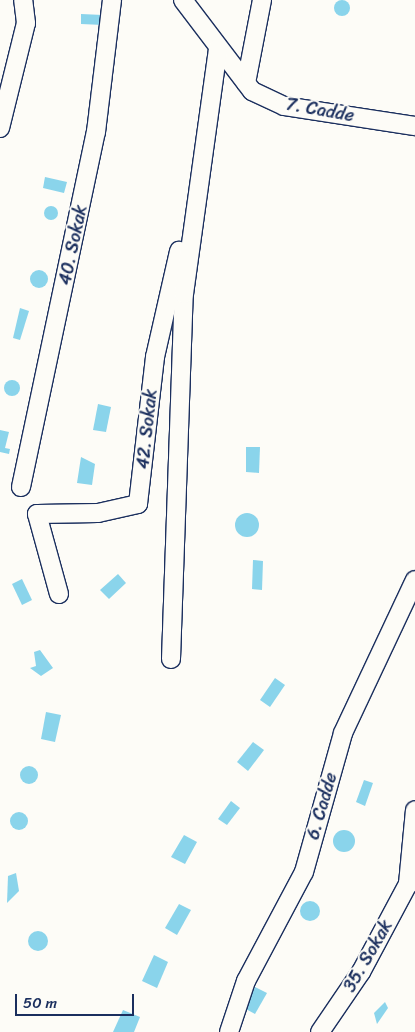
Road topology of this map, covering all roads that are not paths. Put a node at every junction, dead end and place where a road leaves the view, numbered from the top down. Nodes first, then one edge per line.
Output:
1 (23, 0) edge
2 (112, 0) edge
3 (183, 0) edge
4 (262, 0) edge
5 (218, 48) junction
6 (246, 84) junction
7 (415, 126) edge
8 (0, 128) edge
9 (197, 173) junction
10 (21, 487) dead end
11 (415, 580) edge
12 (59, 594) dead end
13 (172, 659) dead end
14 (415, 810) edge
15 (412, 882) edge
16 (229, 1032) edge
17 (320, 1032) edge

1 - 8 street
2 - 10 street, 40. Sokak
3 - 5 street, 7. Cadde
4 - 6 street
5 - 6 street, 7. Cadde
5 - 9 street, 42. Sokak
6 - 7 street, 7. Cadde
9 - 12 street, 42. Sokak
9 - 13 street, 42. Sokak
11 - 16 street, 6. Cadde
14 - 15 street
15 - 17 street, 35. Sokak

